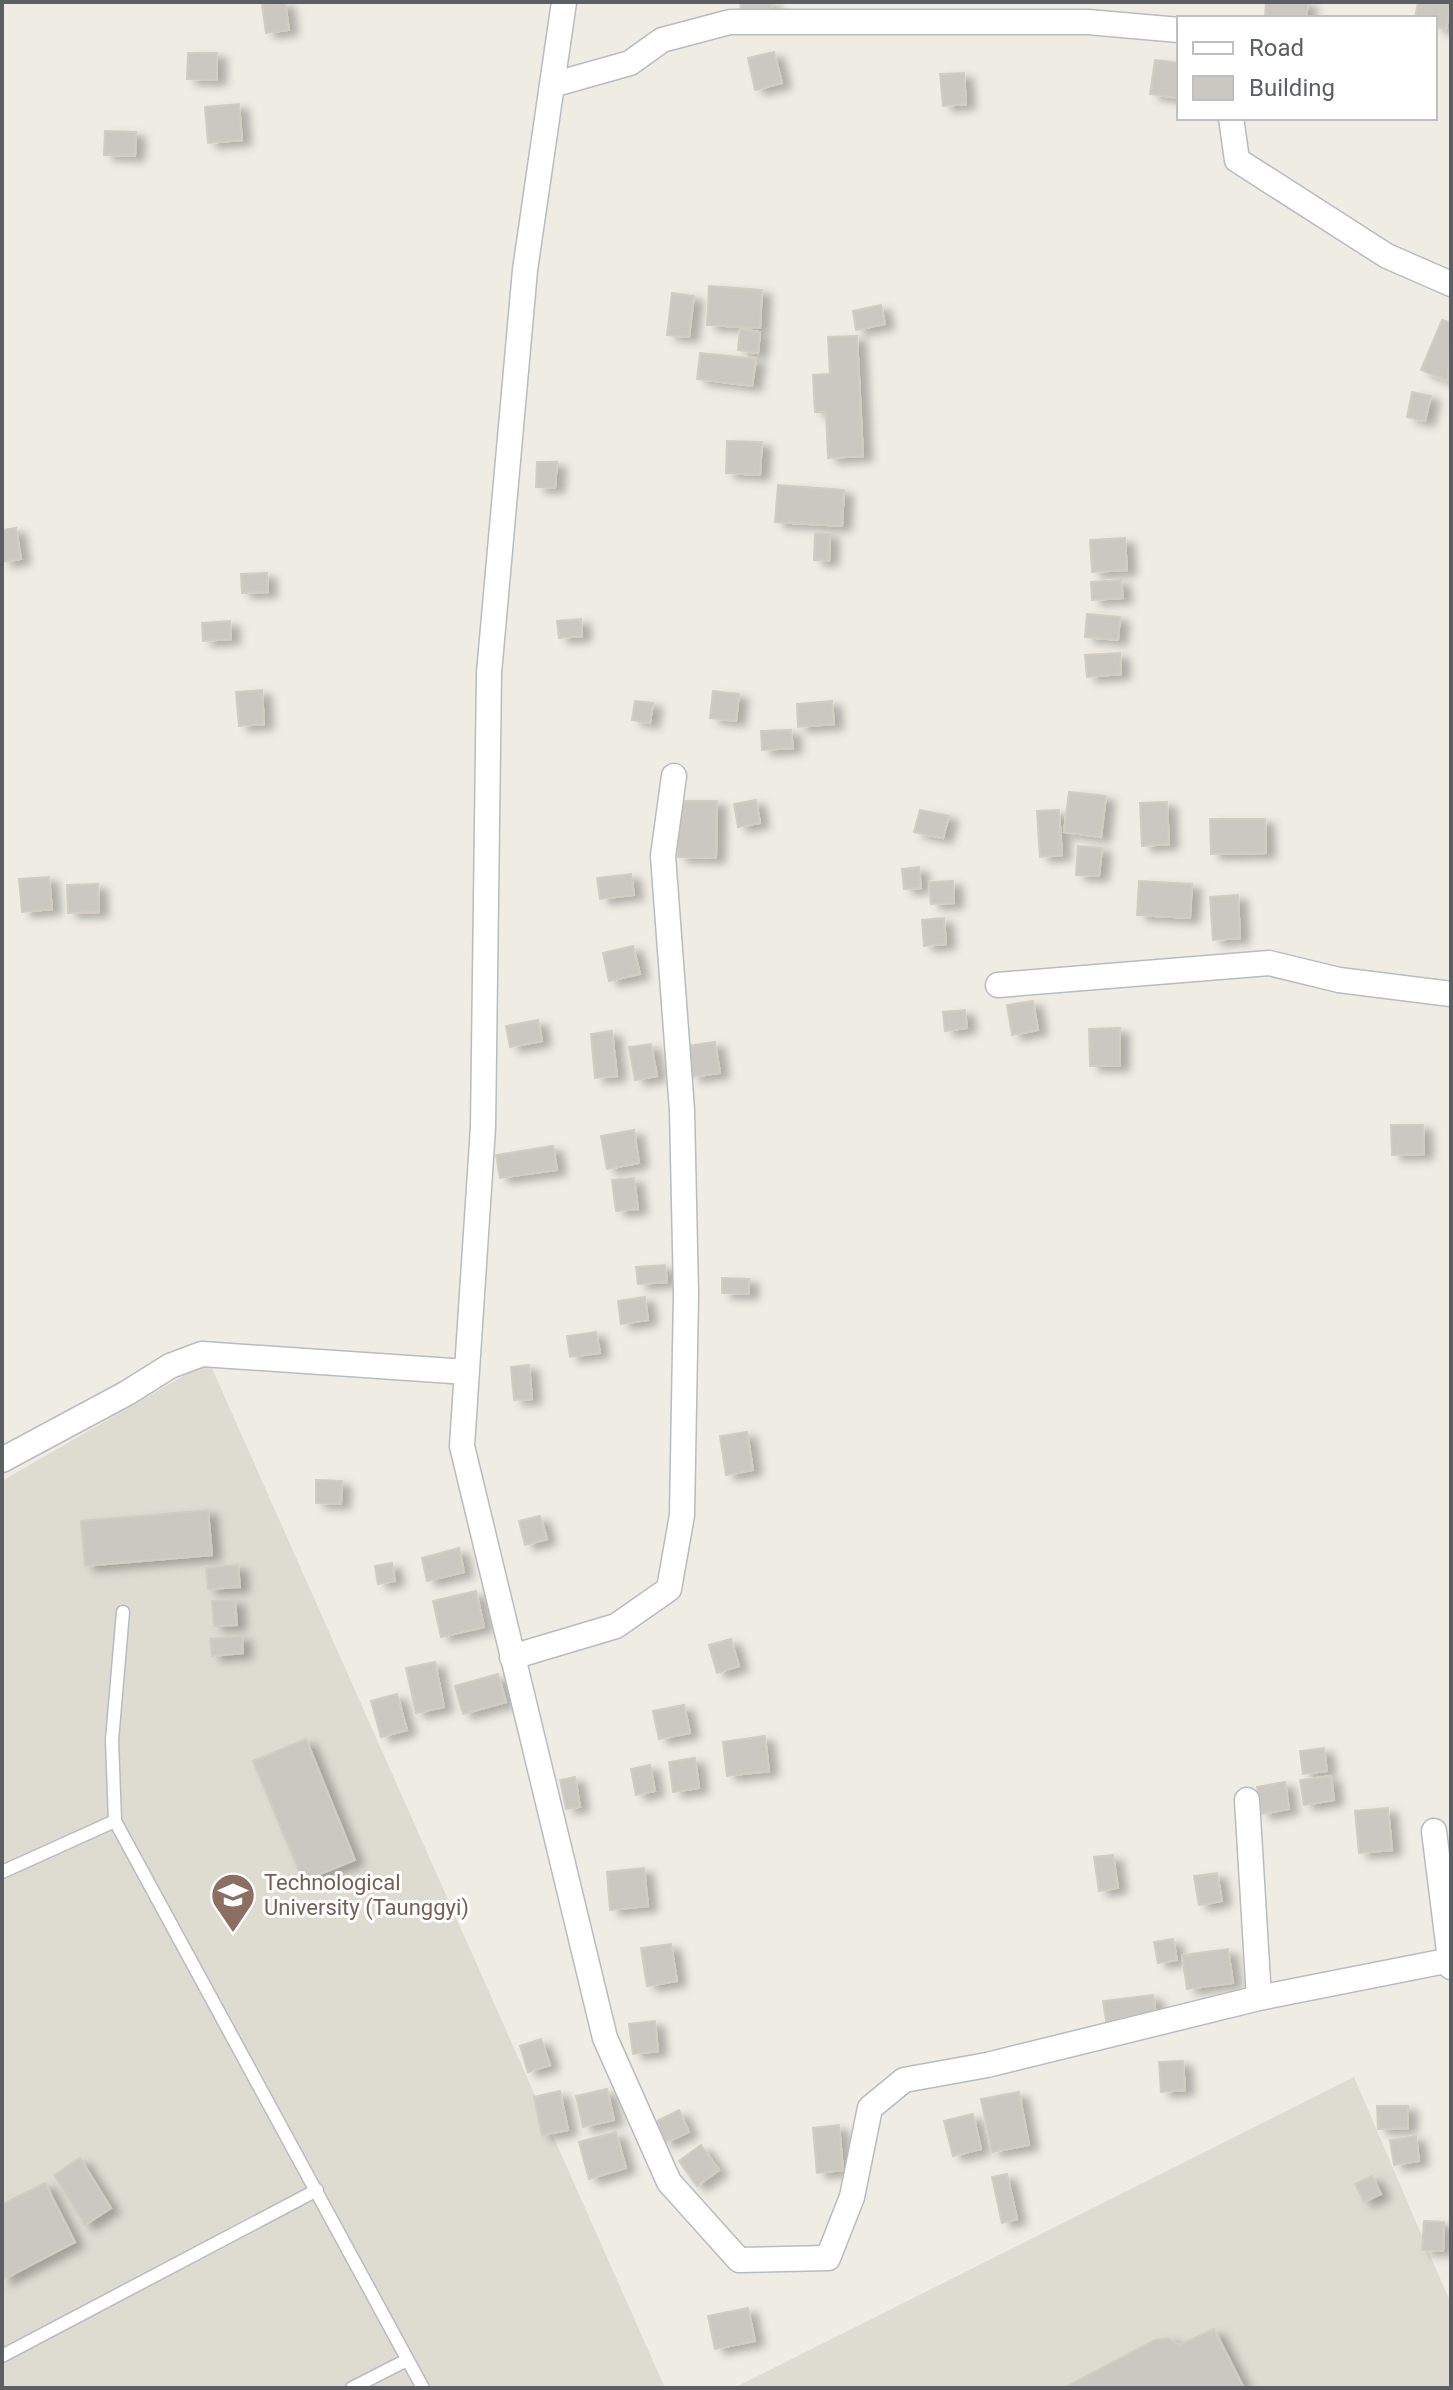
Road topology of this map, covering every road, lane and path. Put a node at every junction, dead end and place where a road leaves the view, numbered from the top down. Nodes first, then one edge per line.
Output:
1 (564, 2) edge
2 (1177, 30) edge
3 (552, 85) junction
4 (1231, 120) edge
5 (1451, 284) edge
6 (674, 776) dead end
7 (998, 985) dead end
8 (1451, 994) edge
9 (467, 1372) junction
10 (2, 1460) edge
11 (123, 1612) dead end
12 (512, 1657) junction
13 (1247, 1800) dead end
14 (115, 1821) junction
15 (1434, 1831) dead end
16 (2, 1872) edge
17 (1451, 1960) edge
18 (1451, 1967) edge
19 (1259, 1998) junction
20 (317, 2190) junction
21 (2, 2356) edge
22 (407, 2360) junction
23 (352, 2388) edge
24 (423, 2388) edge

1 - 3 street
2 - 3 street
3 - 9 street
4 - 5 street
6 - 12 street
7 - 8 street
9 - 10 street
9 - 12 street
11 - 14 lane
12 - 19 street
13 - 19 street
14 - 16 lane
14 - 20 lane
15 - 17 street
17 - 18 street
17 - 19 street
20 - 21 lane
20 - 22 lane
22 - 23 lane
22 - 24 lane

